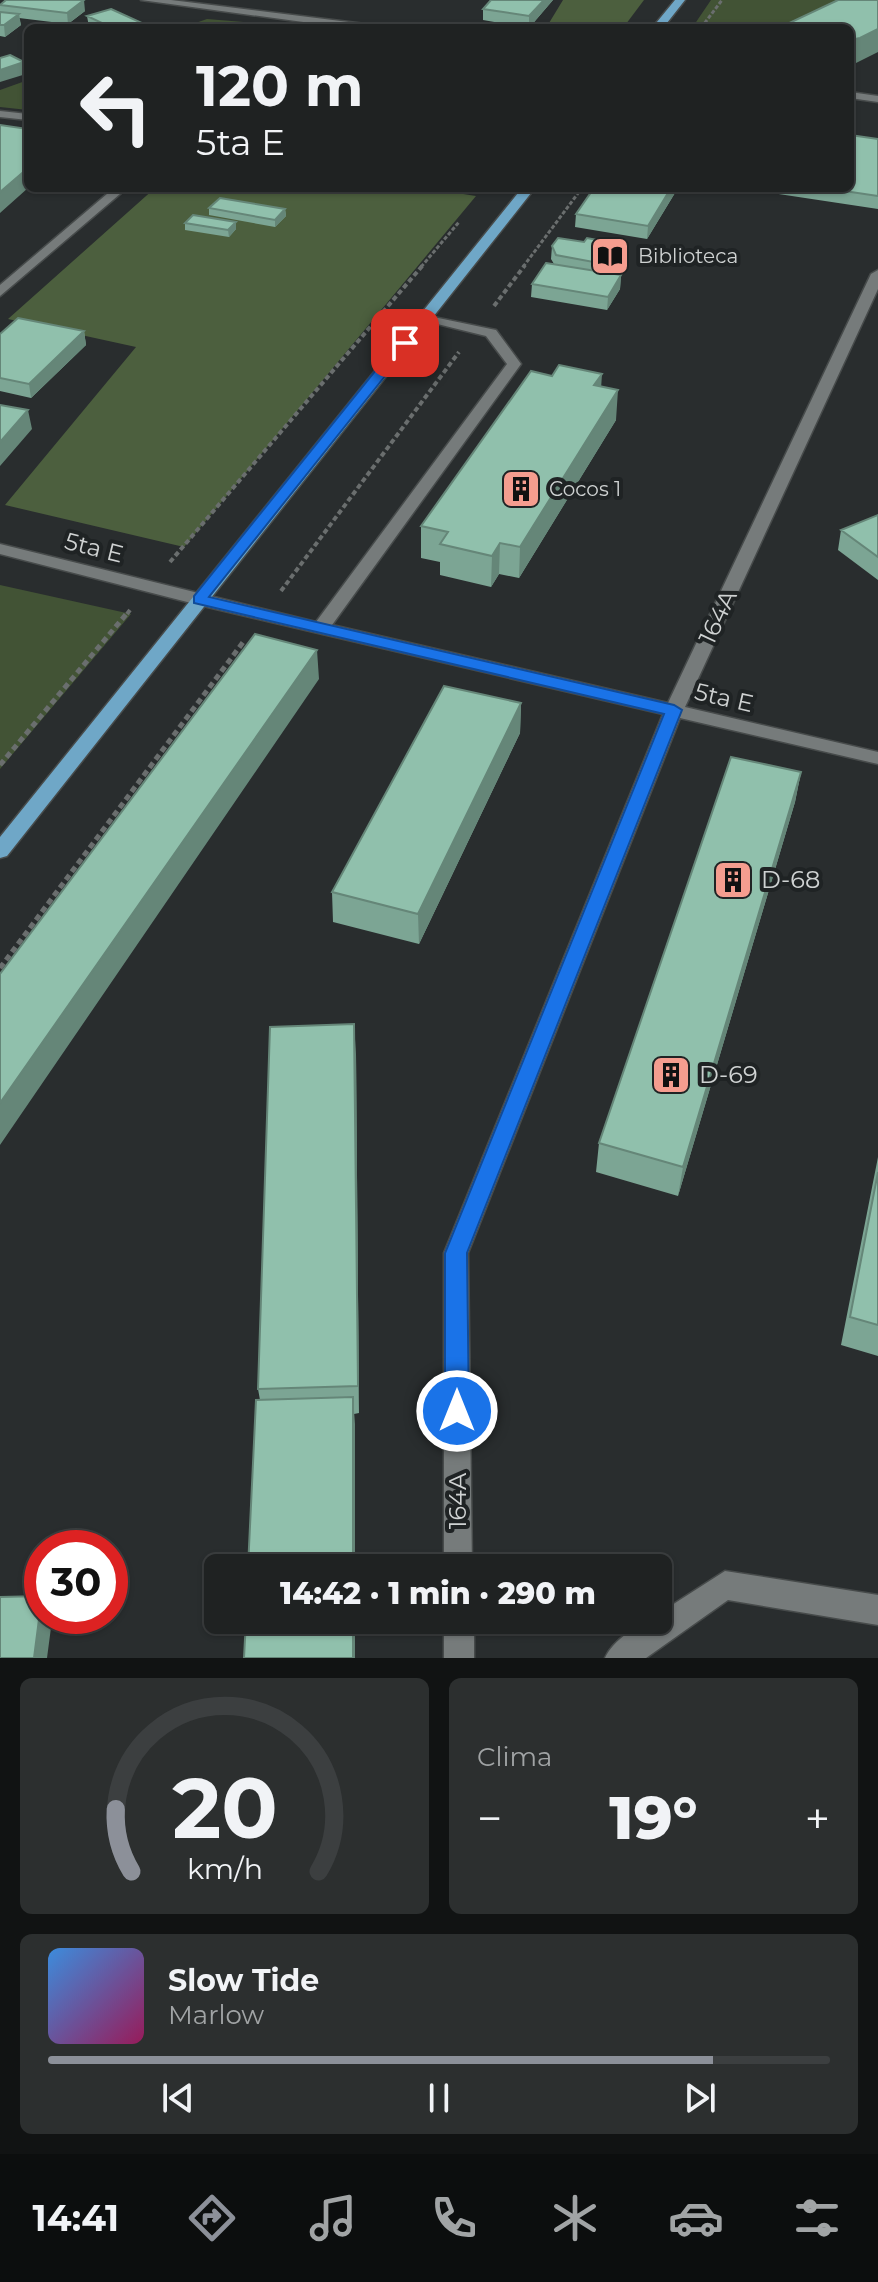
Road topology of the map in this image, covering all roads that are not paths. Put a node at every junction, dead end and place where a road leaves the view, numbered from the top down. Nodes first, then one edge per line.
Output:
1 (146, 0) edge
2 (680, 0) edge
3 (341, 24) edge
4 (660, 24) edge
5 (854, 96) edge
6 (877, 99) edge
7 (0, 114) edge
8 (24, 117) edge
9 (116, 192) edge
10 (526, 192) edge
11 (0, 274) edge
12 (878, 274) edge
13 (17, 277) junction
14 (0, 292) edge
15 (424, 319) junction
16 (0, 549) edge
17 (199, 600) junction
18 (321, 628) junction
19 (674, 710) junction
20 (878, 758) edge
21 (0, 851) edge
22 (458, 1554) edge
23 (878, 1610) edge
24 (459, 1634) edge
25 (459, 1658) edge
26 (620, 1658) edge

1 - 3 street
2 - 4 main road
5 - 6 street
7 - 8 street
9 - 13 street
10 - 15 main road
11 - 13 street
12 - 19 street, 164A
13 - 14 street
15 - 17 main road
15 - 18 street
16 - 17 street, 5ta E
17 - 18 street, 5ta E
17 - 21 main road
18 - 19 street, 5ta E
19 - 20 street, 5ta E
19 - 22 street, 164A
23 - 26 street
24 - 25 street

